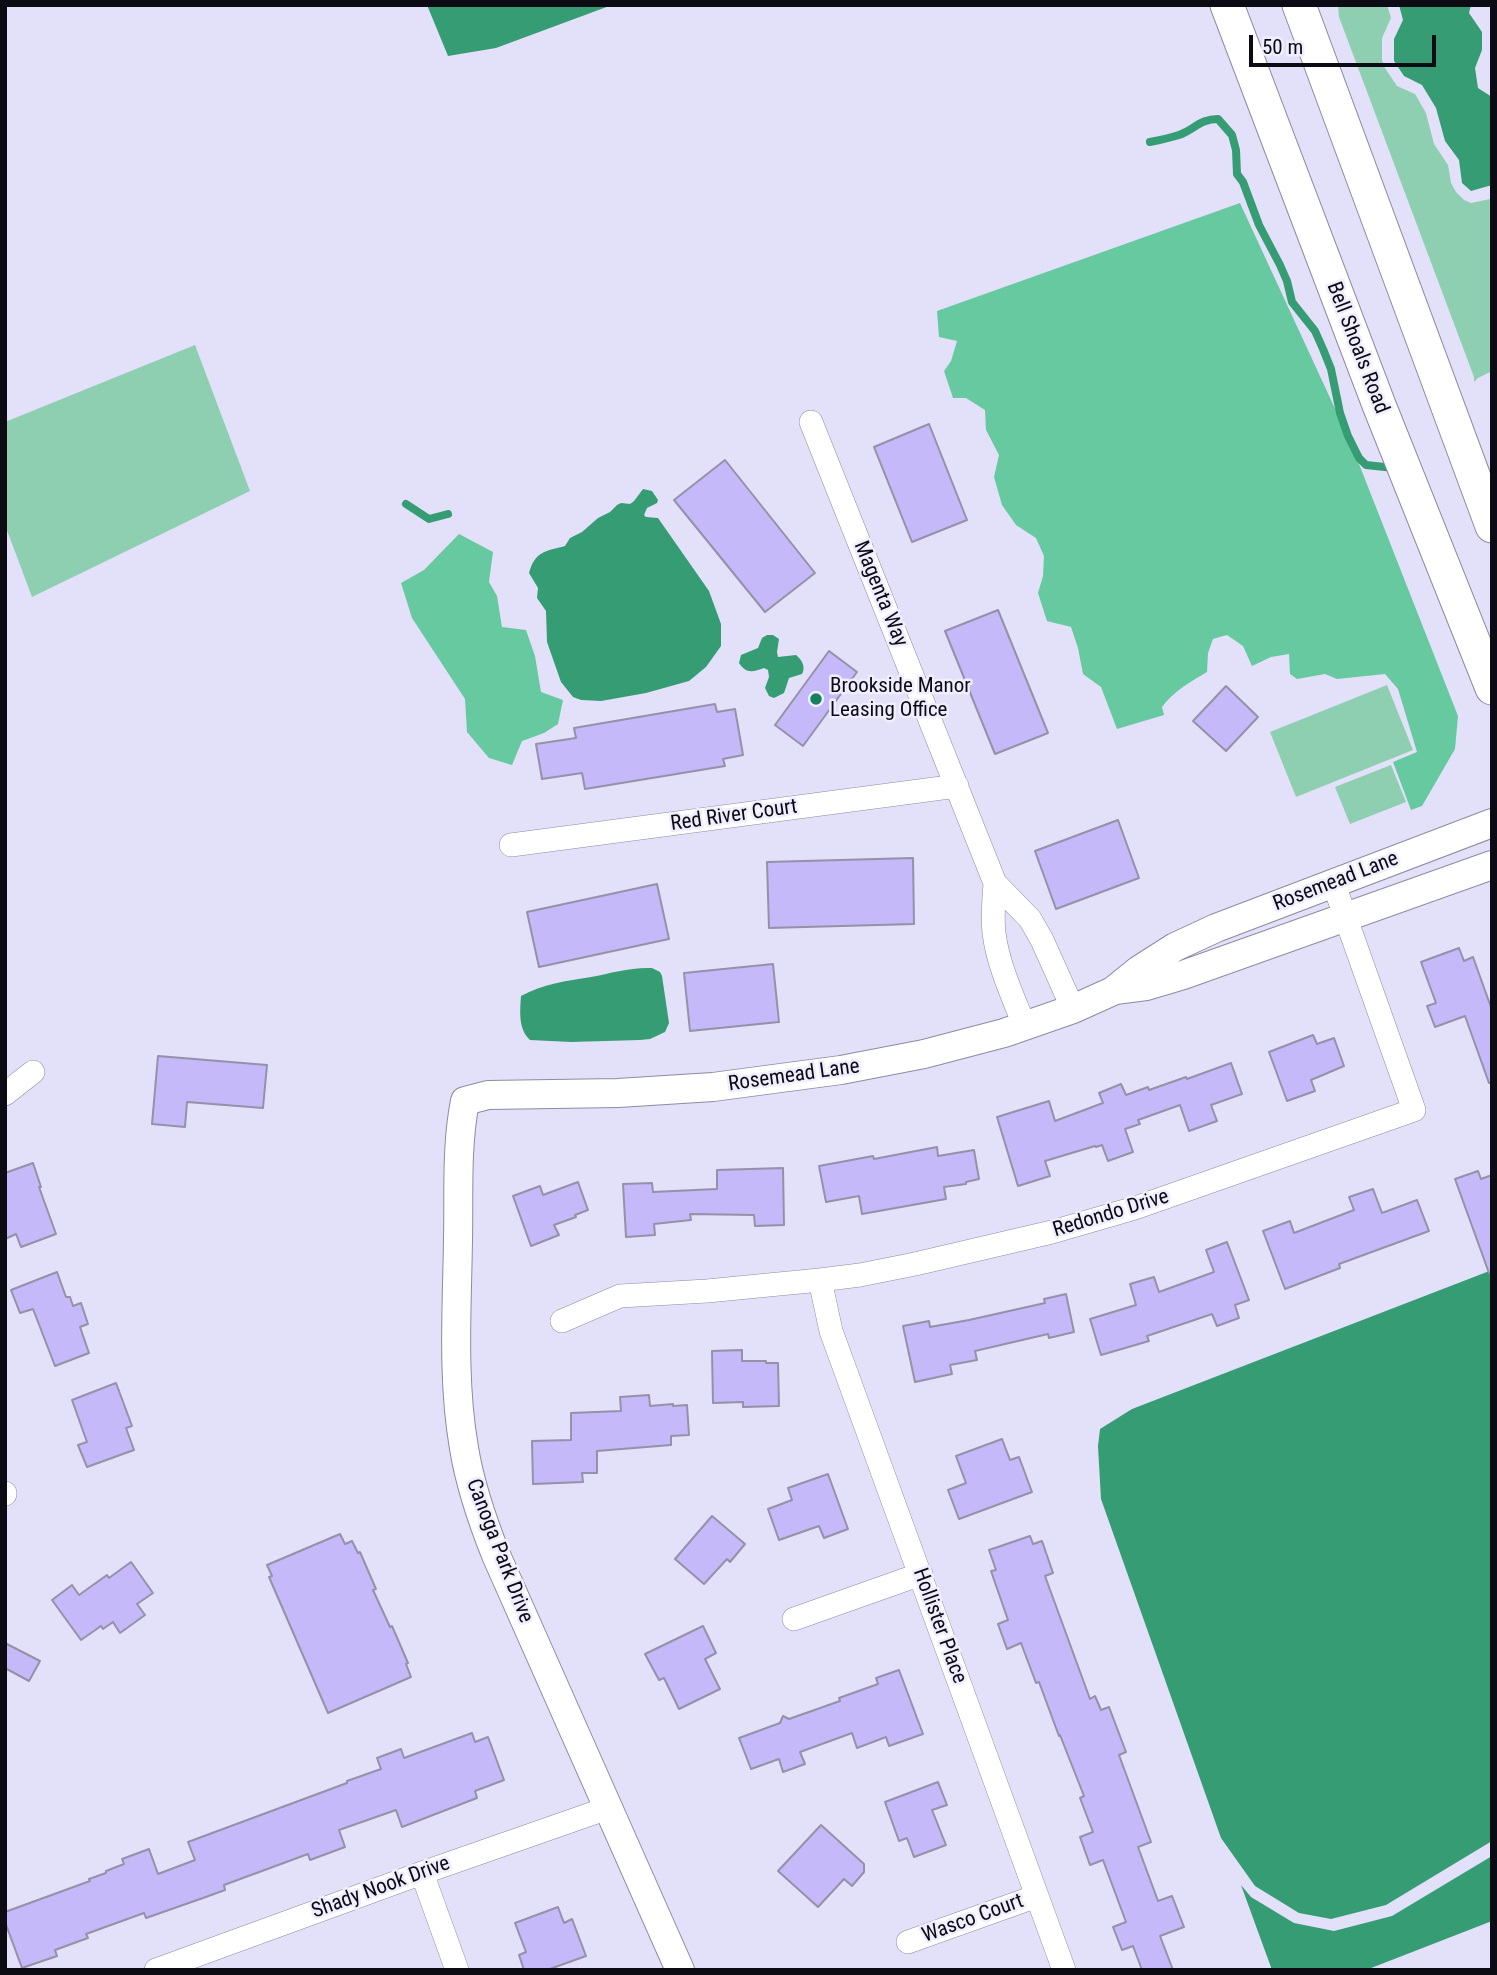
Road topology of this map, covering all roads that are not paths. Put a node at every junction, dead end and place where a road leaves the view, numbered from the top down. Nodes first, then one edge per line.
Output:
1 (1227, 5) edge
2 (1299, 5) edge
3 (811, 422) dead end
4 (1492, 526) edge
5 (1492, 688) edge
6 (957, 786) junction
7 (1492, 823) edge
8 (511, 845) dead end
9 (1492, 865) edge
10 (1332, 882) junction
11 (995, 883) junction
12 (1345, 918) junction
13 (1113, 990) junction
14 (1073, 1009) junction
15 (1025, 1027) junction
16 (33, 1072) dead end
17 (5, 1094) edge
18 (465, 1101) joint
19 (820, 1280) junction
20 (562, 1321) dead end
21 (921, 1574) junction
22 (793, 1619) dead end
23 (608, 1808) junction
24 (422, 1873) junction
25 (1037, 1896) junction
26 (908, 1942) dead end
27 (156, 1970) edge
28 (457, 1970) edge
29 (680, 1970) edge
30 (1064, 1970) edge

1 - 5 main road, Bell Shoals Road
2 - 4 main road
3 - 6 street, Magenta Way
6 - 8 street, Red River Court
6 - 11 street, Magenta Way
7 - 10 street, Rosemead Lane
9 - 12 street, Rosemead Lane
10 - 12 street, Redondo Drive
10 - 13 street, Rosemead Lane
11 - 14 street, Magenta Way
11 - 15 street, Magenta Way
12 - 13 street, Rosemead Lane
12 - 19 street, Redondo Drive
13 - 14 street, Rosemead Lane
14 - 15 street, Rosemead Lane
15 - 18 street, Rosemead Lane
16 - 17 street
18 - 23 street, Canoga Park Drive
19 - 20 street, Redondo Drive
19 - 21 street, Hollister Place
21 - 22 street
21 - 25 street, Hollister Place
23 - 24 street, Shady Nook Drive
23 - 29 street, Canoga Park Drive
24 - 27 street, Shady Nook Drive
24 - 28 street
25 - 26 street, Wasco Court
25 - 30 street, Hollister Place

